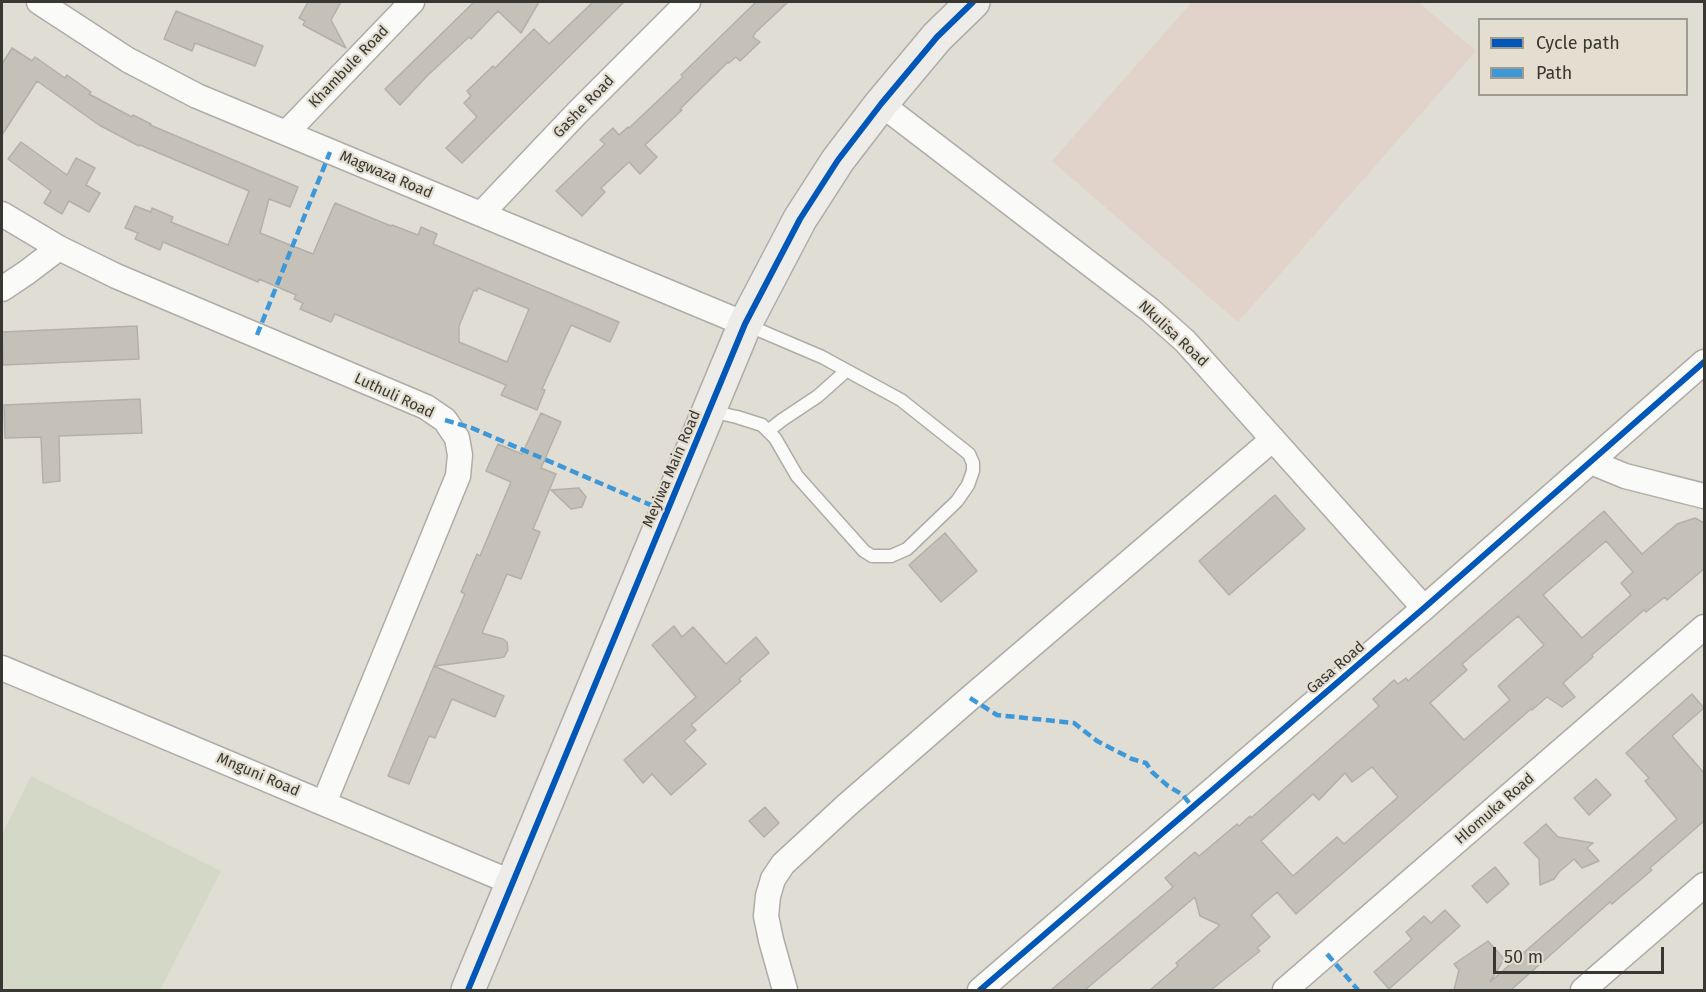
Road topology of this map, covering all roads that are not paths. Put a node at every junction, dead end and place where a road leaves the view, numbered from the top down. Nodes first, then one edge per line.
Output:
1 (39, 2) edge
2 (412, 2) edge
3 (688, 2) edge
4 (973, 2) edge
5 (881, 104) junction
6 (286, 133) junction
7 (2, 214) edge
8 (481, 214) junction
9 (59, 248) junction
10 (2, 289) edge
11 (745, 324) junction
12 (1704, 362) edge
13 (846, 371) junction
14 (709, 411) junction
15 (768, 431) junction
16 (1273, 439) junction
17 (1591, 462) junction
18 (1704, 496) edge
19 (1424, 608) junction
20 (1704, 627) edge
21 (2, 668) edge
22 (324, 803) junction
23 (513, 883) junction
24 (1704, 885) edge
25 (468, 990) edge
26 (785, 990) edge
27 (980, 990) edge
28 (1285, 990) edge
29 (1583, 990) edge

1 - 6 street, Magwaza Road
2 - 6 street, Khambule Road
3 - 8 street, Gashe Road
4 - 5 street, Meyiwa Main Road
5 - 11 street, Meyiwa Main Road
5 - 16 street, Nkulisa Road
6 - 8 street, Magwaza Road
7 - 9 street, Luthuli Road
8 - 11 street, Magwaza Road
9 - 10 street
9 - 22 street, Luthuli Road
11 - 13 lane
11 - 14 street, Meyiwa Main Road
12 - 17 street, Gasa Road
13 - 15 lane
13 - 15 lane
14 - 15 lane
14 - 23 street, Meyiwa Main Road
16 - 19 street, Nkulisa Road
16 - 26 street
17 - 18 street
17 - 19 street, Gasa Road
19 - 27 street, Gasa Road
20 - 28 street, Hlomuka Road
21 - 22 street, Mnguni Road
22 - 23 street, Mnguni Road
23 - 25 street, Meyiwa Main Road
24 - 29 street

